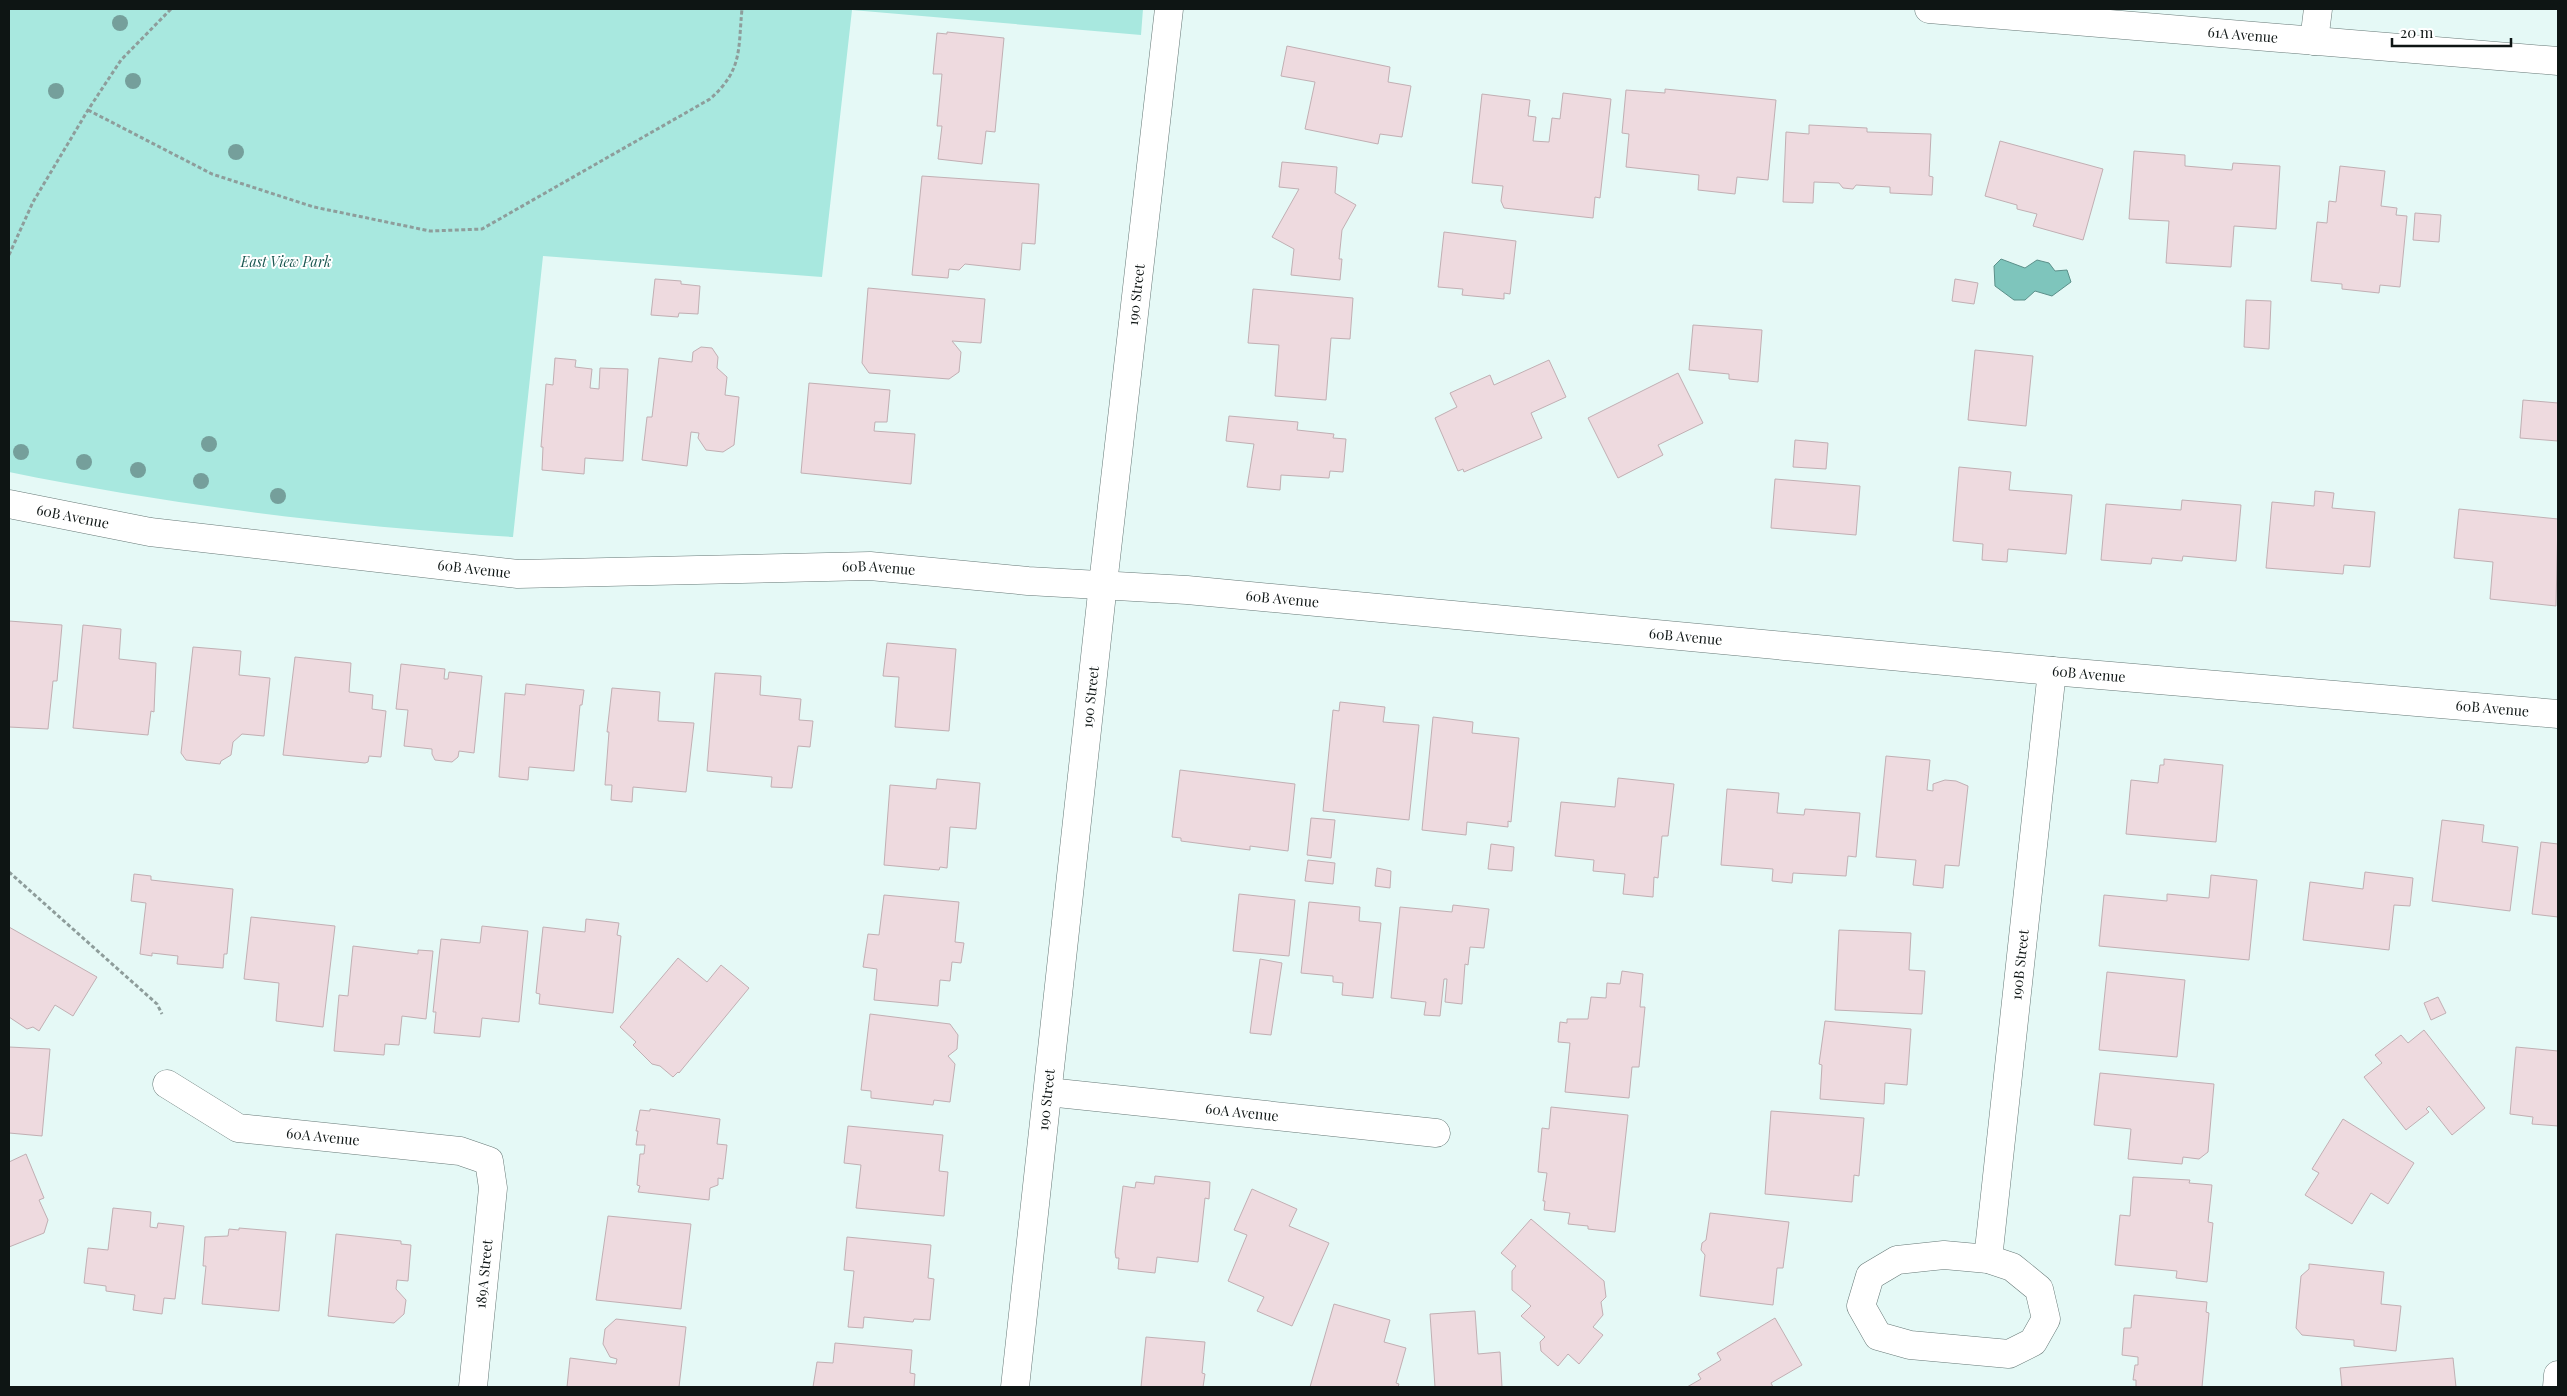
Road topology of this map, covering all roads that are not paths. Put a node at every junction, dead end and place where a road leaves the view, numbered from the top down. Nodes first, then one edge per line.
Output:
1 (1169, 9) edge
2 (1929, 9) edge
3 (2318, 9) edge
4 (2314, 40) junction
5 (2558, 61) edge
6 (9, 504) edge
7 (1103, 584) junction
8 (2052, 671) junction
9 (2558, 714) edge
10 (167, 1084) dead end
11 (1048, 1092) junction
12 (1436, 1133) dead end
13 (489, 1161) joint
14 (1988, 1259) junction
15 (2558, 1375) edge
16 (473, 1387) edge
17 (1015, 1387) edge
18 (2557, 1387) edge

1 - 7 street, 190 Street
2 - 4 street, 61A Avenue
3 - 4 street
4 - 5 street, 61A Avenue
6 - 7 street, 60B Avenue
7 - 8 street, 60B Avenue
7 - 11 street, 190 Street
8 - 9 street, 60B Avenue
8 - 14 street, 190B Street
10 - 13 street, 60A Avenue
11 - 12 street, 60A Avenue
11 - 17 street, 190 Street
13 - 16 street, 189A Street
14 - 14 street
15 - 18 street

